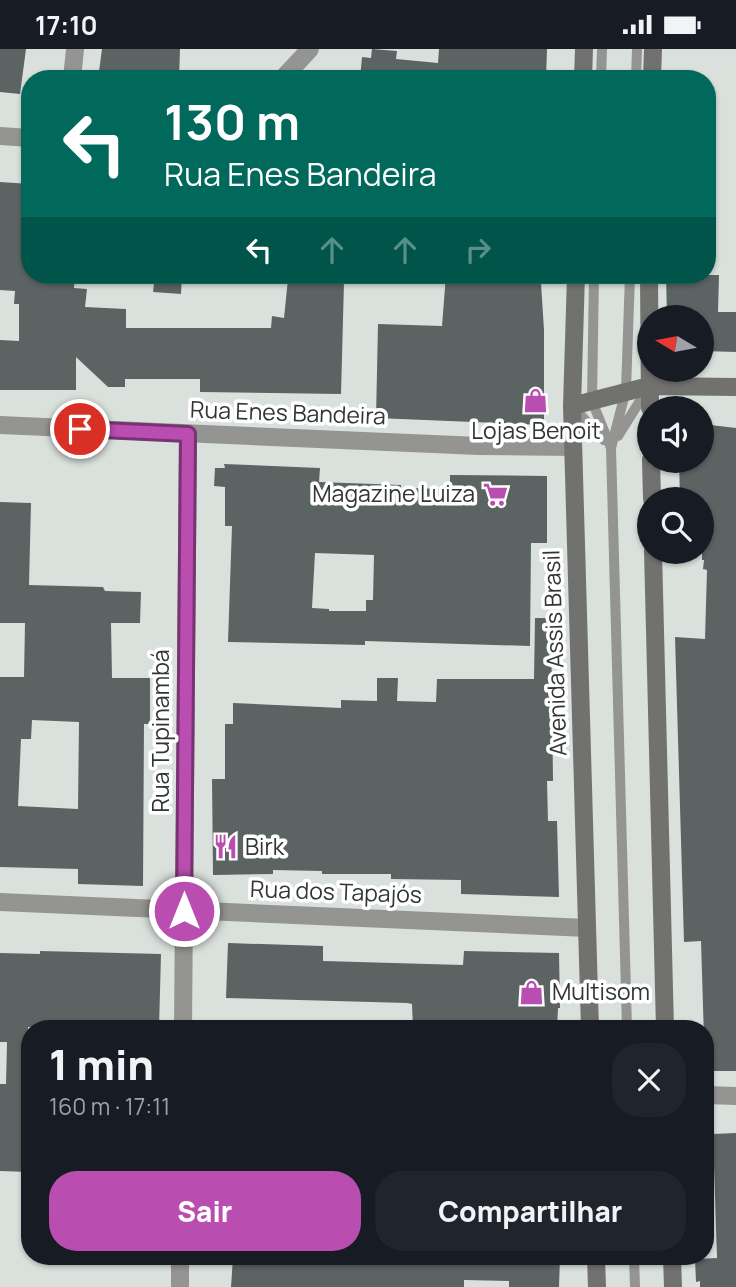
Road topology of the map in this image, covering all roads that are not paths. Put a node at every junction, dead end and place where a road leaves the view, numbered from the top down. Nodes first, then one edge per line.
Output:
1 (75, 49) edge
2 (310, 49) edge
3 (584, 49) edge
4 (603, 49) edge
5 (637, 49) edge
6 (653, 49) edge
7 (73, 70) edge
8 (292, 70) edge
9 (583, 70) edge
10 (602, 70) edge
11 (636, 70) edge
12 (652, 70) edge
13 (0, 136) edge
14 (21, 137) edge
15 (576, 284) edge
16 (594, 284) edge
17 (630, 284) edge
18 (649, 284) edge
19 (649, 386) junction
20 (736, 387) edge
21 (626, 390) junction
22 (649, 396) edge
23 (592, 401) junction
24 (572, 406) junction
25 (0, 425) edge
26 (188, 434) junction
27 (573, 447) junction
28 (611, 448) junction
29 (653, 564) edge
30 (0, 902) edge
31 (184, 911) junction
32 (587, 928) junction
33 (183, 1020) edge
34 (590, 1020) edge
35 (627, 1020) edge
36 (665, 1020) edge
37 (714, 1095) edge
38 (736, 1096) edge
39 (180, 1265) edge
40 (596, 1265) edge
41 (634, 1265) edge
42 (672, 1265) edge
43 (180, 1287) edge
44 (597, 1287) edge
45 (635, 1287) edge
46 (673, 1287) edge

1 - 7 street
2 - 8 street
3 - 9 main road
4 - 10 lane
5 - 11 lane
6 - 12 main road
13 - 14 street
15 - 24 main road, Avenida Assis Brasil
16 - 23 lane
17 - 21 lane
18 - 19 main road
19 - 20 main road
19 - 21 main road
19 - 22 main road
19 - 28 lane
21 - 23 main road
21 - 28 lane
23 - 24 main road
23 - 28 lane
24 - 27 main road, Avenida Assis Brasil
24 - 28 lane
25 - 26 street, Rua Enes Bandeira
26 - 27 street, Rua Enes Bandeira
26 - 31 street, Rua Tupinambá
27 - 32 main road, Avenida Assis Brasil
28 - 35 lane
29 - 36 main road
30 - 31 street, Rua dos Tapajós
31 - 32 street, Rua dos Tapajós
31 - 33 street, Rua Tupinambá
32 - 34 main road, Avenida Assis Brasil
37 - 38 street
39 - 43 street
40 - 44 main road
41 - 45 lane
42 - 46 main road

